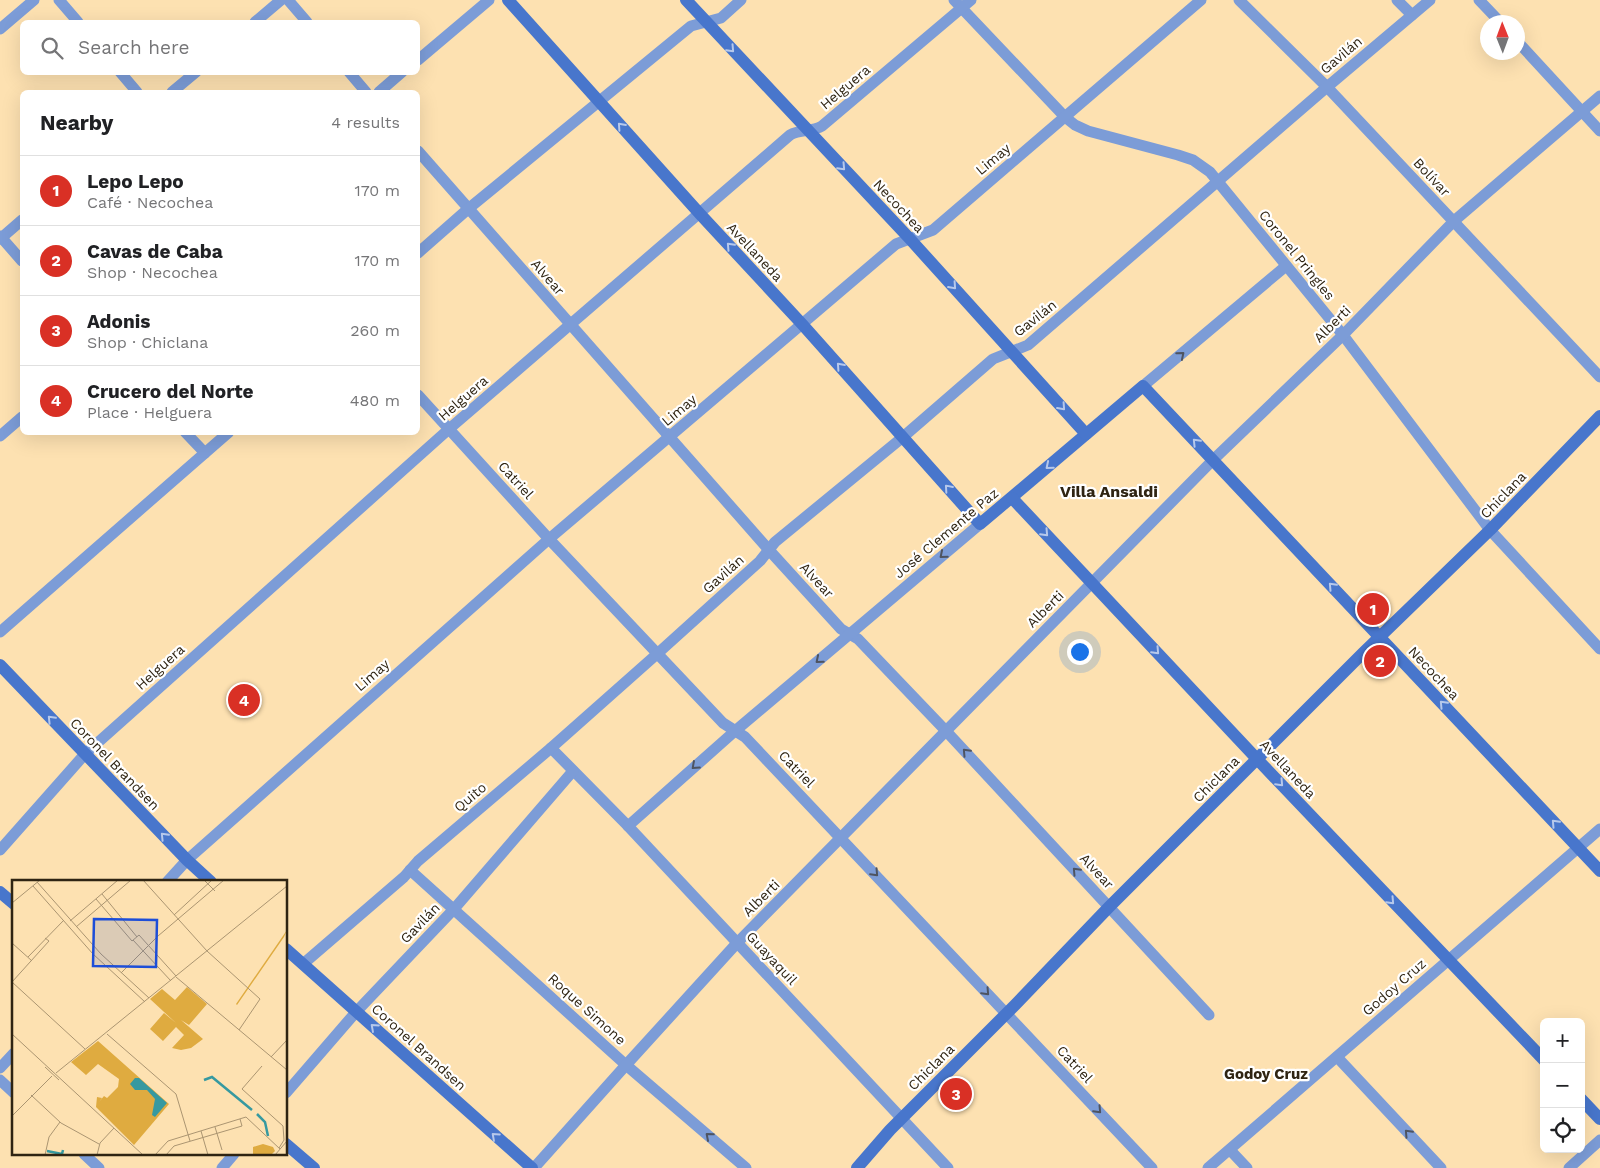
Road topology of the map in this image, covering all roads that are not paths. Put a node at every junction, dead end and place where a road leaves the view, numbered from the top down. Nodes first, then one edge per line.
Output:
1 (34, 0) edge
2 (59, 0) edge
3 (281, 0) edge
4 (288, 0) edge
5 (489, 0) edge
6 (508, 0) edge
7 (686, 0) edge
8 (741, 0) edge
9 (971, 0) edge
10 (1201, 0) edge
11 (1239, 0) edge
12 (1397, 0) edge
13 (1430, 0) edge
14 (1479, 0) edge
15 (958, 4) edge
16 (1412, 15) junction
17 (1493, 15) edge
18 (76, 20) edge
19 (257, 20) edge
20 (305, 20) edge
21 (706, 22) junction
22 (0, 29) edge
23 (1525, 50) edge
24 (420, 58) edge
25 (122, 75) edge
26 (192, 75) edge
27 (352, 75) edge
28 (399, 75) edge
29 (1327, 87) junction
30 (134, 90) edge
31 (174, 90) edge
32 (364, 90) edge
33 (381, 90) edge
34 (1600, 96) edge
35 (600, 102) junction
36 (1582, 112) junction
37 (1065, 117) junction
38 (808, 130) junction
39 (1600, 131) edge
40 (420, 153) edge
41 (1218, 181) junction
42 (468, 209) junction
43 (700, 214) junction
44 (20, 222) edge
45 (1454, 222) junction
46 (1, 238) edge
47 (910, 239) junction
48 (420, 252) edge
49 (20, 258) edge
50 (1286, 266) junction
51 (802, 324) junction
52 (571, 325) junction
53 (1343, 335) junction
54 (1012, 352) junction
55 (1600, 377) edge
56 (1143, 386) junction
57 (420, 397) edge
58 (1600, 416) edge
59 (20, 419) edge
60 (449, 429) junction
61 (1086, 434) junction
62 (188, 435) edge
63 (226, 435) edge
64 (0, 436) edge
65 (670, 437) junction
66 (903, 437) junction
67 (205, 453) junction
68 (1213, 460) junction
69 (1012, 498) junction
70 (980, 524) junction
71 (1490, 530) junction
72 (549, 539) junction
73 (769, 550) junction
74 (1092, 583) junction
75 (0, 632) edge
76 (850, 634) junction
77 (1380, 637) junction
78 (1600, 649) edge
79 (657, 654) junction
80 (0, 665) edge
81 (946, 730) junction
82 (735, 731) junction
83 (551, 748) junction
84 (85, 754) junction
85 (1257, 759) junction
86 (573, 771) junction
87 (628, 826) junction
88 (1600, 829) edge
89 (842, 838) junction
90 (1577, 847) junction
91 (0, 850) edge
92 (187, 860) junction
93 (410, 870) junction
94 (1600, 871) edge
95 (169, 880) edge
96 (209, 880) edge
97 (0, 892) edge
98 (12, 902) edge
99 (1109, 907) junction
100 (454, 909) junction
101 (737, 943) junction
102 (288, 951) edge
103 (1448, 960) junction
104 (303, 964) junction
105 (356, 1012) junction
106 (1007, 1013) junction
107 (1209, 1015) dead end
108 (12, 1055) edge
109 (1540, 1056) edge
110 (1337, 1058) junction
111 (626, 1065) junction
112 (0, 1068) edge
113 (0, 1080) edge
114 (12, 1090) edge
115 (288, 1091) edge
116 (1585, 1103) edge
117 (902, 1118) junction
118 (1600, 1119) edge
119 (1600, 1140) edge
120 (288, 1146) edge
121 (1230, 1150) junction
122 (86, 1156) edge
123 (232, 1156) edge
124 (99, 1168) edge
125 (222, 1168) edge
126 (314, 1168) edge
127 (533, 1168) edge
128 (746, 1168) edge
129 (857, 1168) edge
130 (948, 1168) edge
131 (1152, 1168) edge
132 (1208, 1168) edge
133 (1247, 1168) edge
134 (1441, 1168) edge
135 (1569, 1168) edge

1 - 22 street
2 - 18 street
3 - 19 street
4 - 20 street
5 - 24 street
6 - 35 street, Avellaneda
7 - 21 street, Necochea
8 - 21 street
9 - 15 street, Helguera
10 - 37 street, Limay
11 - 29 street, Bolívar
12 - 16 street
13 - 16 street, Gavilán
14 - 17 street
15 - 37 street, Coronel Pringles
15 - 38 street, Helguera
16 - 29 street, Gavilán
21 - 35 street
21 -> 38 street, Necochea
23 - 36 street
25 - 30 street
26 - 31 street
27 - 32 street
28 - 33 street
29 - 41 street, Gavilán
29 - 45 street, Bolívar
34 - 36 street, Alberti
35 - 42 street
43 -> 35 street, Avellaneda
36 - 39 street
36 - 45 street, Alberti
37 - 41 street, Coronel Pringles
37 - 47 street, Limay
38 - 43 street, Helguera
38 -> 47 street, Necochea
40 - 42 street, Alvear
41 - 50 street, Coronel Pringles
41 - 54 street, Gavilán
42 - 48 street
42 - 52 street, Alvear
51 -> 43 street, Avellaneda
43 - 52 street, Helguera
44 - 46 street
45 - 53 street, Alberti
45 - 55 street, Bolívar
46 - 49 street
47 - 51 street, Limay
47 -> 54 street, Necochea
50 - 53 street, Coronel Pringles
56 -> 50 street, José Clemente Paz
51 - 65 street, Limay
66 -> 51 street, Avellaneda
52 - 60 street, Helguera
52 - 65 street, Alvear
53 - 68 street, Alberti
53 - 71 street, Coronel Pringles
54 -> 61 street, Necochea
54 - 66 street, Gavilán
56 - 61 street, José Clemente Paz
68 -> 56 street, Necochea
57 - 60 street, Catriel
58 - 71 street, Chiclana
59 - 64 street
60 - 72 street, Catriel
60 - 84 street, Helguera
61 -> 69 street, José Clemente Paz
62 - 67 street
63 - 67 street
65 - 72 street, Limay
65 - 73 street, Alvear
70 -> 66 street, Avellaneda
66 - 73 street, Gavilán
67 - 75 street
68 - 74 street, Alberti
77 -> 68 street, Necochea
69 - 70 street, José Clemente Paz
69 -> 74 street, Avellaneda
70 -> 76 street, José Clemente Paz
71 - 77 street, Chiclana
71 - 78 street, Coronel Pringles
72 - 79 street, Catriel
72 - 92 street, Limay
73 - 76 street, Alvear
73 - 79 street, Gavilán
74 - 81 street, Alberti
74 -> 85 street, Avellaneda
76 - 81 street, Alvear
76 -> 82 street, José Clemente Paz
77 - 85 street, Chiclana
90 -> 77 street, Necochea
79 - 82 street, Catriel
79 - 83 street, Quito
84 -> 80 street, Coronel Brandsen
81 - 89 street, Alberti
99 -> 81 street, Alvear
82 -> 87 street, José Clemente Paz
82 - 89 street, Catriel
83 - 86 street, Guayaquil
83 - 93 street, Quito
84 - 91 street, Helguera
92 -> 84 street, Coronel Brandsen
85 - 99 street, Chiclana
85 -> 103 street, Avellaneda
86 - 87 street, Guayaquil
86 - 100 street, Gavilán
87 - 101 street, Guayaquil
88 - 90 street, Godoy Cruz
89 - 101 street, Alberti
89 -> 106 street, Catriel
90 - 94 street, Necochea
90 - 103 street, Godoy Cruz
92 - 95 street, Limay
92 - 96 street, Coronel Brandsen
93 - 100 street, Roque Simone
93 - 104 street, Quito
97 - 98 street
99 - 106 street, Chiclana
99 - 107 street, Alvear
100 - 105 street, Gavilán
100 - 111 street, Roque Simone
101 - 111 street, Alberti
101 - 117 street, Guayaquil
102 - 104 street, Coronel Brandsen
103 - 109 street, Avellaneda
103 - 110 street, Godoy Cruz
104 - 105 street, Coronel Brandsen
105 - 115 street, Gavilán
127 -> 105 street, Coronel Brandsen
106 - 117 street, Chiclana
106 -> 131 street, Catriel
108 - 112 street
110 - 121 street, Godoy Cruz
134 -> 110 street
111 - 127 street, Alberti
128 -> 111 street, Roque Simone
113 - 114 street
116 - 118 street
117 - 129 street, Chiclana
117 - 130 street, Guayaquil
119 - 135 street
120 - 126 street
121 - 132 street, Godoy Cruz
121 - 133 street
122 - 124 street
123 - 125 street

